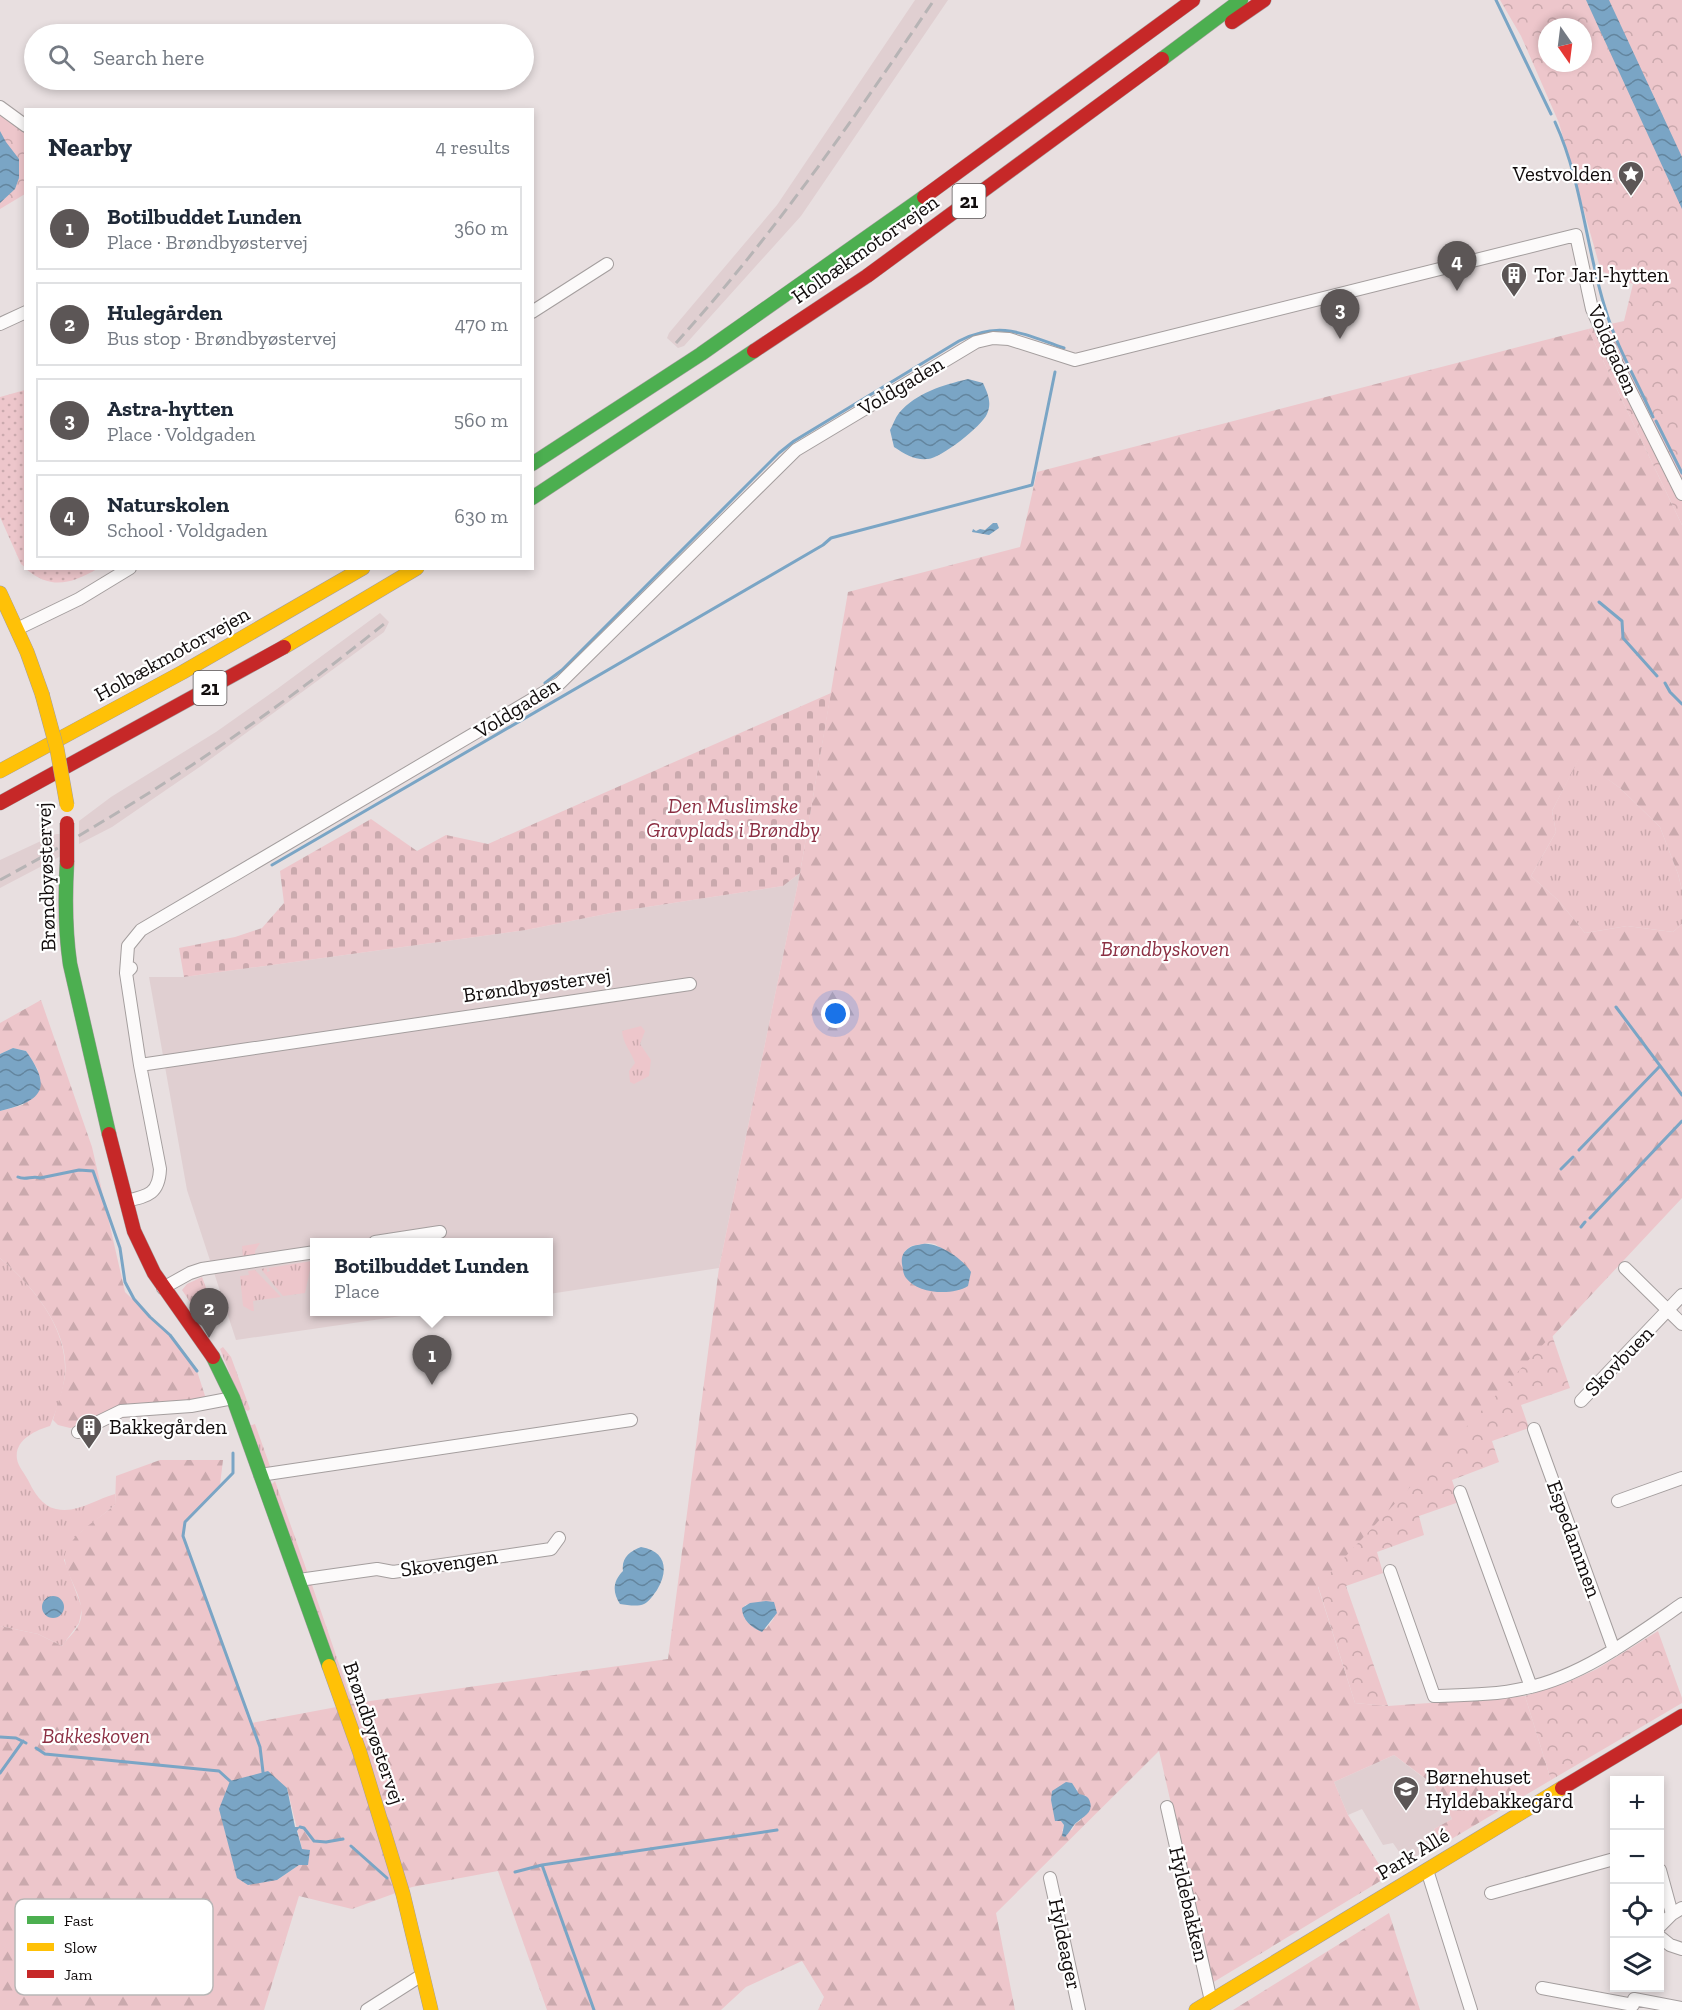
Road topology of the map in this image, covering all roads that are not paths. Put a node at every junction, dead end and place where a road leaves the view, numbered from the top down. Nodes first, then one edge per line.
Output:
1 (1193, 0) edge
2 (1241, 0) edge
3 (1264, 0) edge
4 (1161, 7) dead end
5 (0, 107) edge
6 (1087, 114) junction
7 (24, 125) edge
8 (1006, 137) junction
9 (607, 264) dead end
10 (534, 311) edge
11 (24, 313) edge
12 (0, 324) edge
13 (534, 463) edge
14 (1682, 494) edge
15 (534, 497) edge
16 (127, 570) edge
17 (360, 570) edge
18 (414, 570) edge
19 (0, 593) edge
20 (17, 629) junction
21 (0, 771) edge
22 (0, 802) edge
23 (690, 984) dead end
24 (140, 1065) junction
25 (126, 1201) junction
26 (440, 1232) dead end
27 (401, 1238) edge
28 (310, 1253) edge
29 (1624, 1268) dead end
30 (163, 1288) junction
31 (1682, 1295) edge
32 (1668, 1309) junction
33 (1682, 1324) edge
34 (233, 1398) junction
35 (1581, 1401) dead end
36 (631, 1420) dead end
37 (1534, 1429) dead end
38 (78, 1432) dead end
39 (260, 1475) junction
40 (1682, 1478) edge
41 (1460, 1492) dead end
42 (1618, 1501) dead end
43 (558, 1538) dead end
44 (1390, 1571) dead end
45 (299, 1580) junction
46 (1682, 1604) edge
47 (1614, 1650) junction
48 (1531, 1687) junction
49 (1682, 1716) edge
50 (1167, 1807) dead end
51 (1610, 1860) edge
52 (1427, 1870) junction
53 (1050, 1878) dead end
54 (1664, 1881) edge
55 (1491, 1893) dead end
56 (1677, 1911) edge
57 (1664, 1922) edge
58 (1661, 1938) edge
59 (1682, 1949) edge
60 (422, 1975) junction
61 (1542, 1988) dead end
62 (1634, 2000) edge
63 (1211, 2001) junction
64 (1682, 2008) edge
65 (367, 2010) edge
66 (431, 2010) edge
67 (1079, 2010) edge
68 (1196, 2010) edge
69 (1471, 2010) edge

1 - 8 main road, Holbækmotorvejen / 21
2 - 6 main road, Holbækmotorvejen / 21
3 - 6 main road
4 - 8 main road
5 - 7 street
6 - 15 main road, Holbækmotorvejen / 21
8 - 13 main road, Holbækmotorvejen / 21
9 - 10 street
11 - 12 street
14 - 24 street, Voldgaden
16 - 20 street
17 - 21 main road, Holbækmotorvejen / 21
18 - 22 main road, 21
19 - 20 main road, Brøndbyøstervej
20 - 25 main road, Brøndbyøstervej, bridge
23 - 24 street, Brøndbyøstervej
24 - 25 street
25 - 30 main road, Brøndbyøstervej
26 - 27 street
28 - 30 street
29 - 32 street
30 - 34 main road, Brøndbyøstervej
31 - 32 street, Skovbuen
32 - 33 street
32 - 35 street, Skovbuen
34 - 38 street
34 - 39 main road, Brøndbyøstervej
36 - 39 street
37 - 47 street, Espedammen
39 - 45 main road, Brøndbyøstervej
40 - 42 street
41 - 48 street
43 - 45 street, Skovengen
44 - 48 street
45 - 60 main road, Brøndbyøstervej
46 - 47 street
47 - 48 street
49 - 52 main road, Park Allé
50 - 63 street, Hyldebakken
51 - 55 street
52 - 63 main road, Park Allé
52 - 69 street
53 - 67 street, Hyldeager
54 - 56 street
56 - 57 street
58 - 59 street
60 - 65 street
60 - 66 main road, Brøndbyøstervej
61 - 62 street
62 - 64 street
63 - 68 main road, Park Allé

